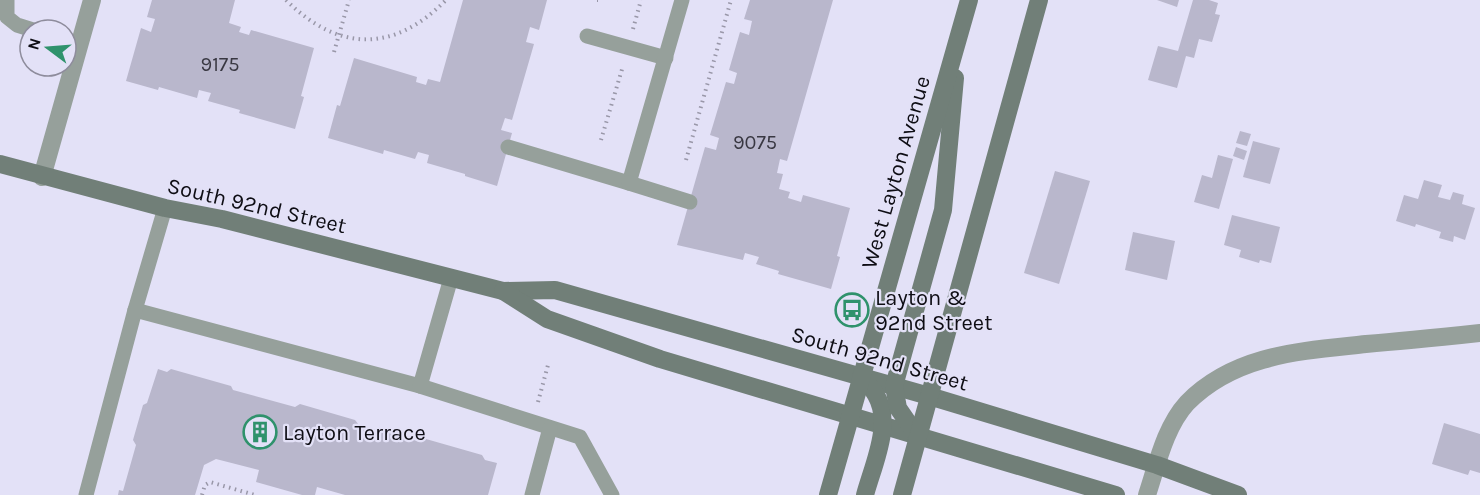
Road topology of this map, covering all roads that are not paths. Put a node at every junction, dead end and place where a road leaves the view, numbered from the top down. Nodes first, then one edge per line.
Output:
1 (7, 0) edge
2 (92, 0) edge
3 (682, 0) edge
4 (969, 0) edge
5 (1039, 0) edge
6 (18, 25) edge
7 (78, 31) edge
8 (959, 33) junction
9 (587, 36) dead end
10 (666, 58) junction
11 (65, 78) edge
12 (508, 147) dead end
13 (0, 164) edge
14 (42, 177) junction
15 (629, 183) junction
16 (690, 202) dead end
17 (165, 208) junction
18 (451, 278) junction
19 (503, 291) junction
20 (135, 310) junction
21 (1480, 333) edge
22 (861, 376) junction
23 (420, 386) junction
24 (894, 386) junction
25 (929, 396) junction
26 (851, 417) junction
27 (884, 426) junction
28 (550, 428) junction
29 (918, 437) junction
30 (1157, 465) junction
31 (86, 495) edge
32 (532, 495) edge
33 (612, 495) edge
34 (828, 495) edge
35 (865, 495) edge
36 (902, 495) edge
37 (1116, 495) edge
38 (1146, 495) edge
39 (1238, 495) edge

1 - 6 lane
2 - 7 street
3 - 10 lane
4 - 8 main road, West Layton Avenue
5 - 25 main road
8 - 22 main road, West Layton Avenue
8 - 24 main road
9 - 10 lane
10 - 15 lane
11 - 14 street
12 - 15 lane
13 - 14 main road, South 92nd Street
14 - 17 main road, South 92nd Street
15 - 16 lane
17 - 18 main road, South 92nd Street
17 - 20 lane
18 - 19 main road, South 92nd Street
18 - 23 lane
19 - 22 main road, South 92nd Street
19 - 26 main road, South 92nd Street
20 - 23 lane
20 - 31 lane
21 - 30 street
22 - 24 main road, South 92nd Street
22 - 26 main road, West Layton Avenue
22 - 27 main road
23 - 28 lane
24 - 25 main road, South 92nd Street
24 - 29 main road
25 - 29 main road
25 - 30 main road, South 92nd Street
26 - 27 main road, South 92nd Street
26 - 34 main road, West Layton Avenue
27 - 29 main road, South 92nd Street
27 - 35 main road
28 - 32 lane
28 - 33 lane
29 - 36 main road
29 - 37 main road, South 92nd Street
30 - 38 street
30 - 39 main road, South 92nd Street

